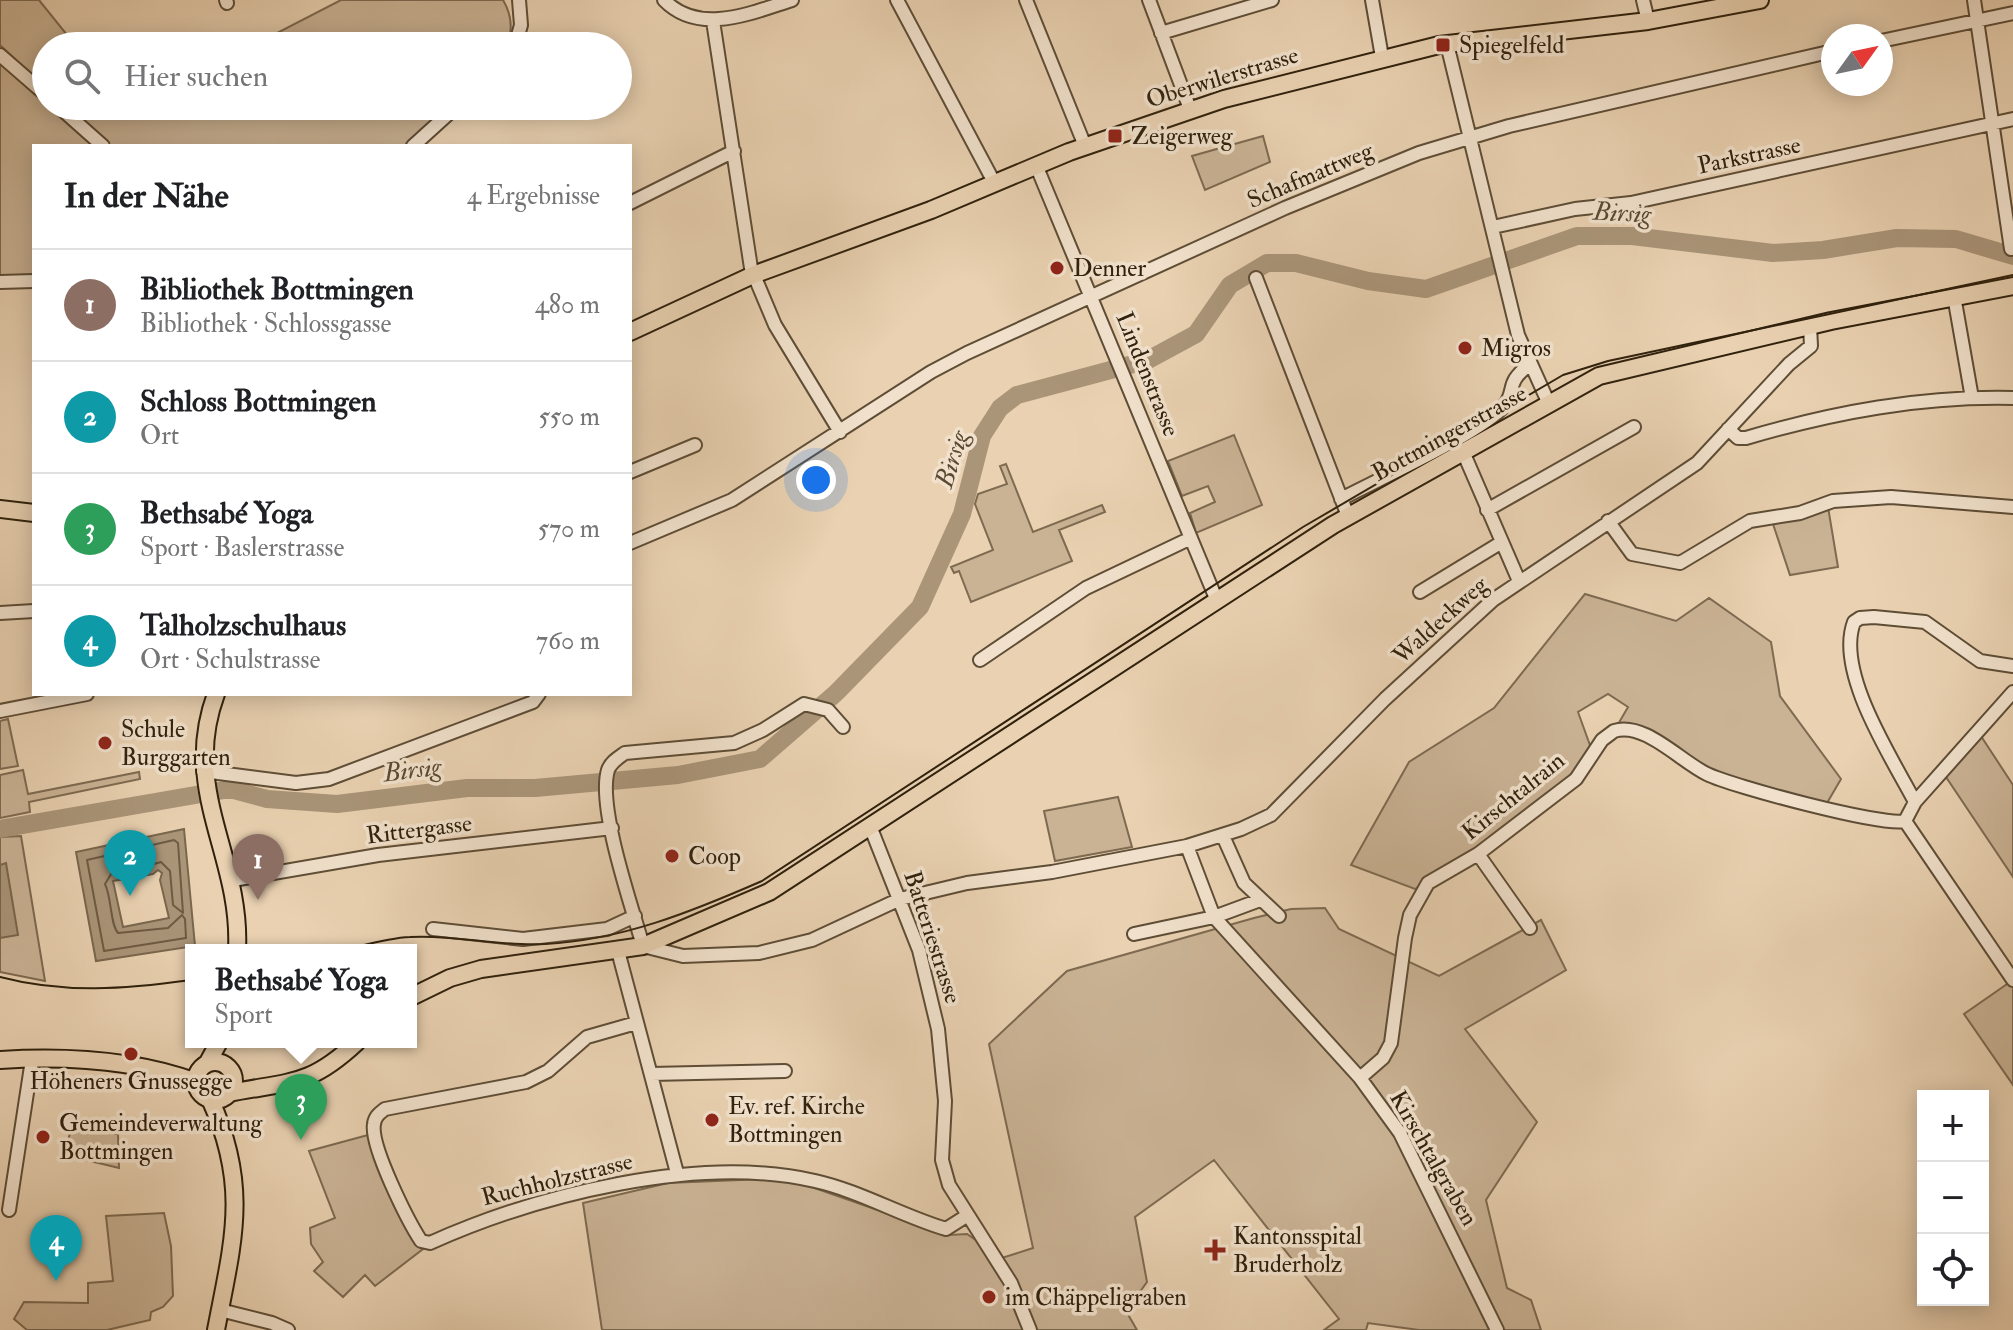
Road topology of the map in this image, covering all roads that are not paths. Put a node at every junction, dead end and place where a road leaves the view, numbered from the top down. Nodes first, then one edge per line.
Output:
1 (664, 0) edge
2 (792, 0) edge
3 (897, 0) edge
4 (1026, 0) edge
5 (1149, 0) edge
6 (1272, 0) edge
7 (1372, 0) edge
8 (1643, 0) edge
9 (1760, 0) edge
10 (1974, 0) edge
11 (522, 1) edge
12 (2013, 13) edge
13 (1977, 19) junction
14 (713, 21) junction
15 (1648, 21) junction
16 (519, 32) edge
17 (1161, 33) junction
18 (1893, 38) edge
19 (1447, 44) junction
20 (1821, 54) edge
21 (0, 55) edge
22 (1382, 57) junction
23 (32, 83) edge
24 (1190, 109) junction
25 (2013, 119) edge
26 (74, 120) edge
27 (442, 120) edge
28 (1992, 124) junction
29 (1471, 137) junction
30 (101, 144) edge
31 (415, 144) edge
32 (1085, 146) junction
33 (734, 151) junction
34 (1036, 165) junction
35 (995, 184) junction
36 (632, 202) edge
37 (1493, 227) junction
38 (2011, 249) dead end
39 (753, 275) junction
40 (1256, 278) dead end
41 (32, 281) edge
42 (0, 282) edge
43 (2013, 286) edge
44 (1092, 296) junction
45 (1954, 296) junction
46 (1810, 326) junction
47 (632, 331) edge
48 (1529, 365) junction
49 (1972, 398) junction
50 (2013, 398) edge
51 (1549, 404) junction
52 (1634, 427) dead end
53 (1728, 429) junction
54 (840, 432) junction
55 (695, 445) dead end
56 (1464, 454) junction
57 (632, 471) edge
58 (1341, 499) junction
59 (2013, 507) edge
60 (0, 509) edge
61 (1487, 510) junction
62 (32, 513) edge
63 (1348, 516) junction
64 (1608, 521) junction
65 (1191, 538) junction
66 (632, 542) edge
67 (1502, 542) junction
68 (1519, 581) junction
69 (1420, 592) dead end
70 (1217, 601) junction
71 (32, 611) edge
72 (0, 613) edge
73 (980, 660) dead end
74 (2013, 666) edge
75 (2013, 692) edge
76 (77, 696) edge
77 (215, 696) edge
78 (538, 696) edge
79 (0, 711) edge
80 (843, 727) dead end
81 (205, 785) junction
82 (1915, 802) junction
83 (1905, 821) junction
84 (870, 826) junction
85 (612, 828) junction
86 (1223, 836) junction
87 (1187, 846) junction
88 (1478, 854) junction
89 (233, 880) junction
90 (900, 899) junction
91 (1260, 900) junction
92 (635, 916) junction
93 (1279, 916) dead end
94 (1214, 917) junction
95 (1530, 928) dead end
96 (433, 929) dead end
97 (1134, 934) dead end
98 (237, 944) edge
99 (643, 946) junction
100 (618, 951) junction
101 (2013, 980) edge
102 (417, 994) edge
103 (636, 1023) junction
104 (216, 1048) edge
105 (221, 1048) edge
106 (350, 1048) edge
107 (0, 1060) edge
108 (32, 1060) junction
109 (785, 1071) dead end
110 (201, 1072) junction
111 (651, 1074) junction
112 (1360, 1078) junction
113 (224, 1086) junction
114 (677, 1173) junction
115 (9, 1210) dead end
116 (968, 1215) junction
117 (220, 1310) junction
118 (216, 1330) edge
119 (288, 1330) edge
120 (1030, 1330) edge
121 (1497, 1330) edge

1 - 14 street
2 - 14 street
3 - 35 street
4 - 32 street
5 - 17 street
6 - 17 street
7 - 22 street
8 - 15 street
9 - 15 main road, Oberwilerstrasse
10 - 13 street
11 - 16 street
12 - 13 street
13 - 18 street
13 - 28 street
14 - 33 street
15 - 19 main road, Oberwilerstrasse
17 - 24 street
19 - 22 main road, Oberwilerstrasse
19 - 29 street
20 - 29 street, Schafmattweg
21 - 23 street
22 - 24 main road, Oberwilerstrasse
24 - 32 main road, Oberwilerstrasse
25 - 28 street, Parkstrasse
26 - 30 street
27 - 31 street
28 - 37 street, Parkstrasse
28 - 38 street
29 - 37 street
29 - 44 street, Schafmattweg
32 - 34 main road, Oberwilerstrasse
33 - 36 street
33 - 39 street
34 - 35 main road, Oberwilerstrasse
34 - 44 street, Lindenstrasse
35 - 39 main road, Oberwilerstrasse
37 - 48 street
39 - 47 main road, Oberwilerstrasse
39 - 54 street
40 - 58 street
41 - 42 street
43 - 45 main road, Bottmingerstrasse
44 - 54 street, Schafmattweg
44 - 65 street, Lindenstrasse
45 - 46 main road, Bottmingerstrasse
45 - 49 street
46 - 51 main road, Bottmingerstrasse
46 - 53 street, Waldeckweg
48 - 51 street
48 - 58 street, Bottmingerstrasse
49 - 50 street
49 - 53 street
51 - 56 main road, Bottmingerstrasse
52 - 61 street
53 - 64 street, Waldeckweg
54 - 66 street, Schafmattweg
55 - 57 street
56 - 61 street
56 - 63 main road, Bottmingerstrasse
58 - 63 street
59 - 64 street
60 - 62 main road
61 - 67 street
63 - 70 main road, Bottmingerstrasse
64 - 68 street, Waldeckweg
65 - 70 street, Lindenstrasse
65 - 73 street
67 - 68 street
67 - 69 street
68 - 86 street, Waldeckweg
70 - 84 main road, Bottmingerstrasse
71 - 72 street
74 - 82 street
75 - 82 street
76 - 79 street
77 - 81 main road
78 - 81 street
80 - 85 street
81 - 89 main road
82 - 83 street
83 - 88 street, Kirschtalrain
83 - 101 street
84 - 90 street, Batteriestrasse
84 - 99 main road, Bottmingerstrasse
85 - 89 street, Rittergasse
85 - 92 street
86 - 87 street, Waldeckweg
86 - 91 street
87 - 90 street, Waldeckweg
87 - 94 street, Kirschtalgraben
88 - 95 street
88 - 112 street, Kirschtalrain
89 - 98 main road
90 - 99 street, Waldeckweg
90 - 116 street, Batteriestrasse
91 - 93 street
91 - 94 street
92 - 96 street
92 - 99 street
94 - 97 street
94 - 112 street, Kirschtalgraben
99 - 100 main road, Bottmingerstrasse
100 - 102 main road, Bottmingerstrasse
100 - 103 street
103 - 111 street
103 - 114 street, Ruchholzstrasse
104 - 110 main road
105 - 113 main road
106 - 113 main road
107 - 108 main road
108 - 110 main road
108 - 115 street
109 - 111 street
110 - 113 main road
110 - 113 main road
111 - 114 street
112 - 121 street, Kirschtalgraben
113 - 117 main road
114 - 116 street, Ruchholzstrasse
116 - 120 street, Batteriestrasse
117 - 118 main road
117 - 119 street

